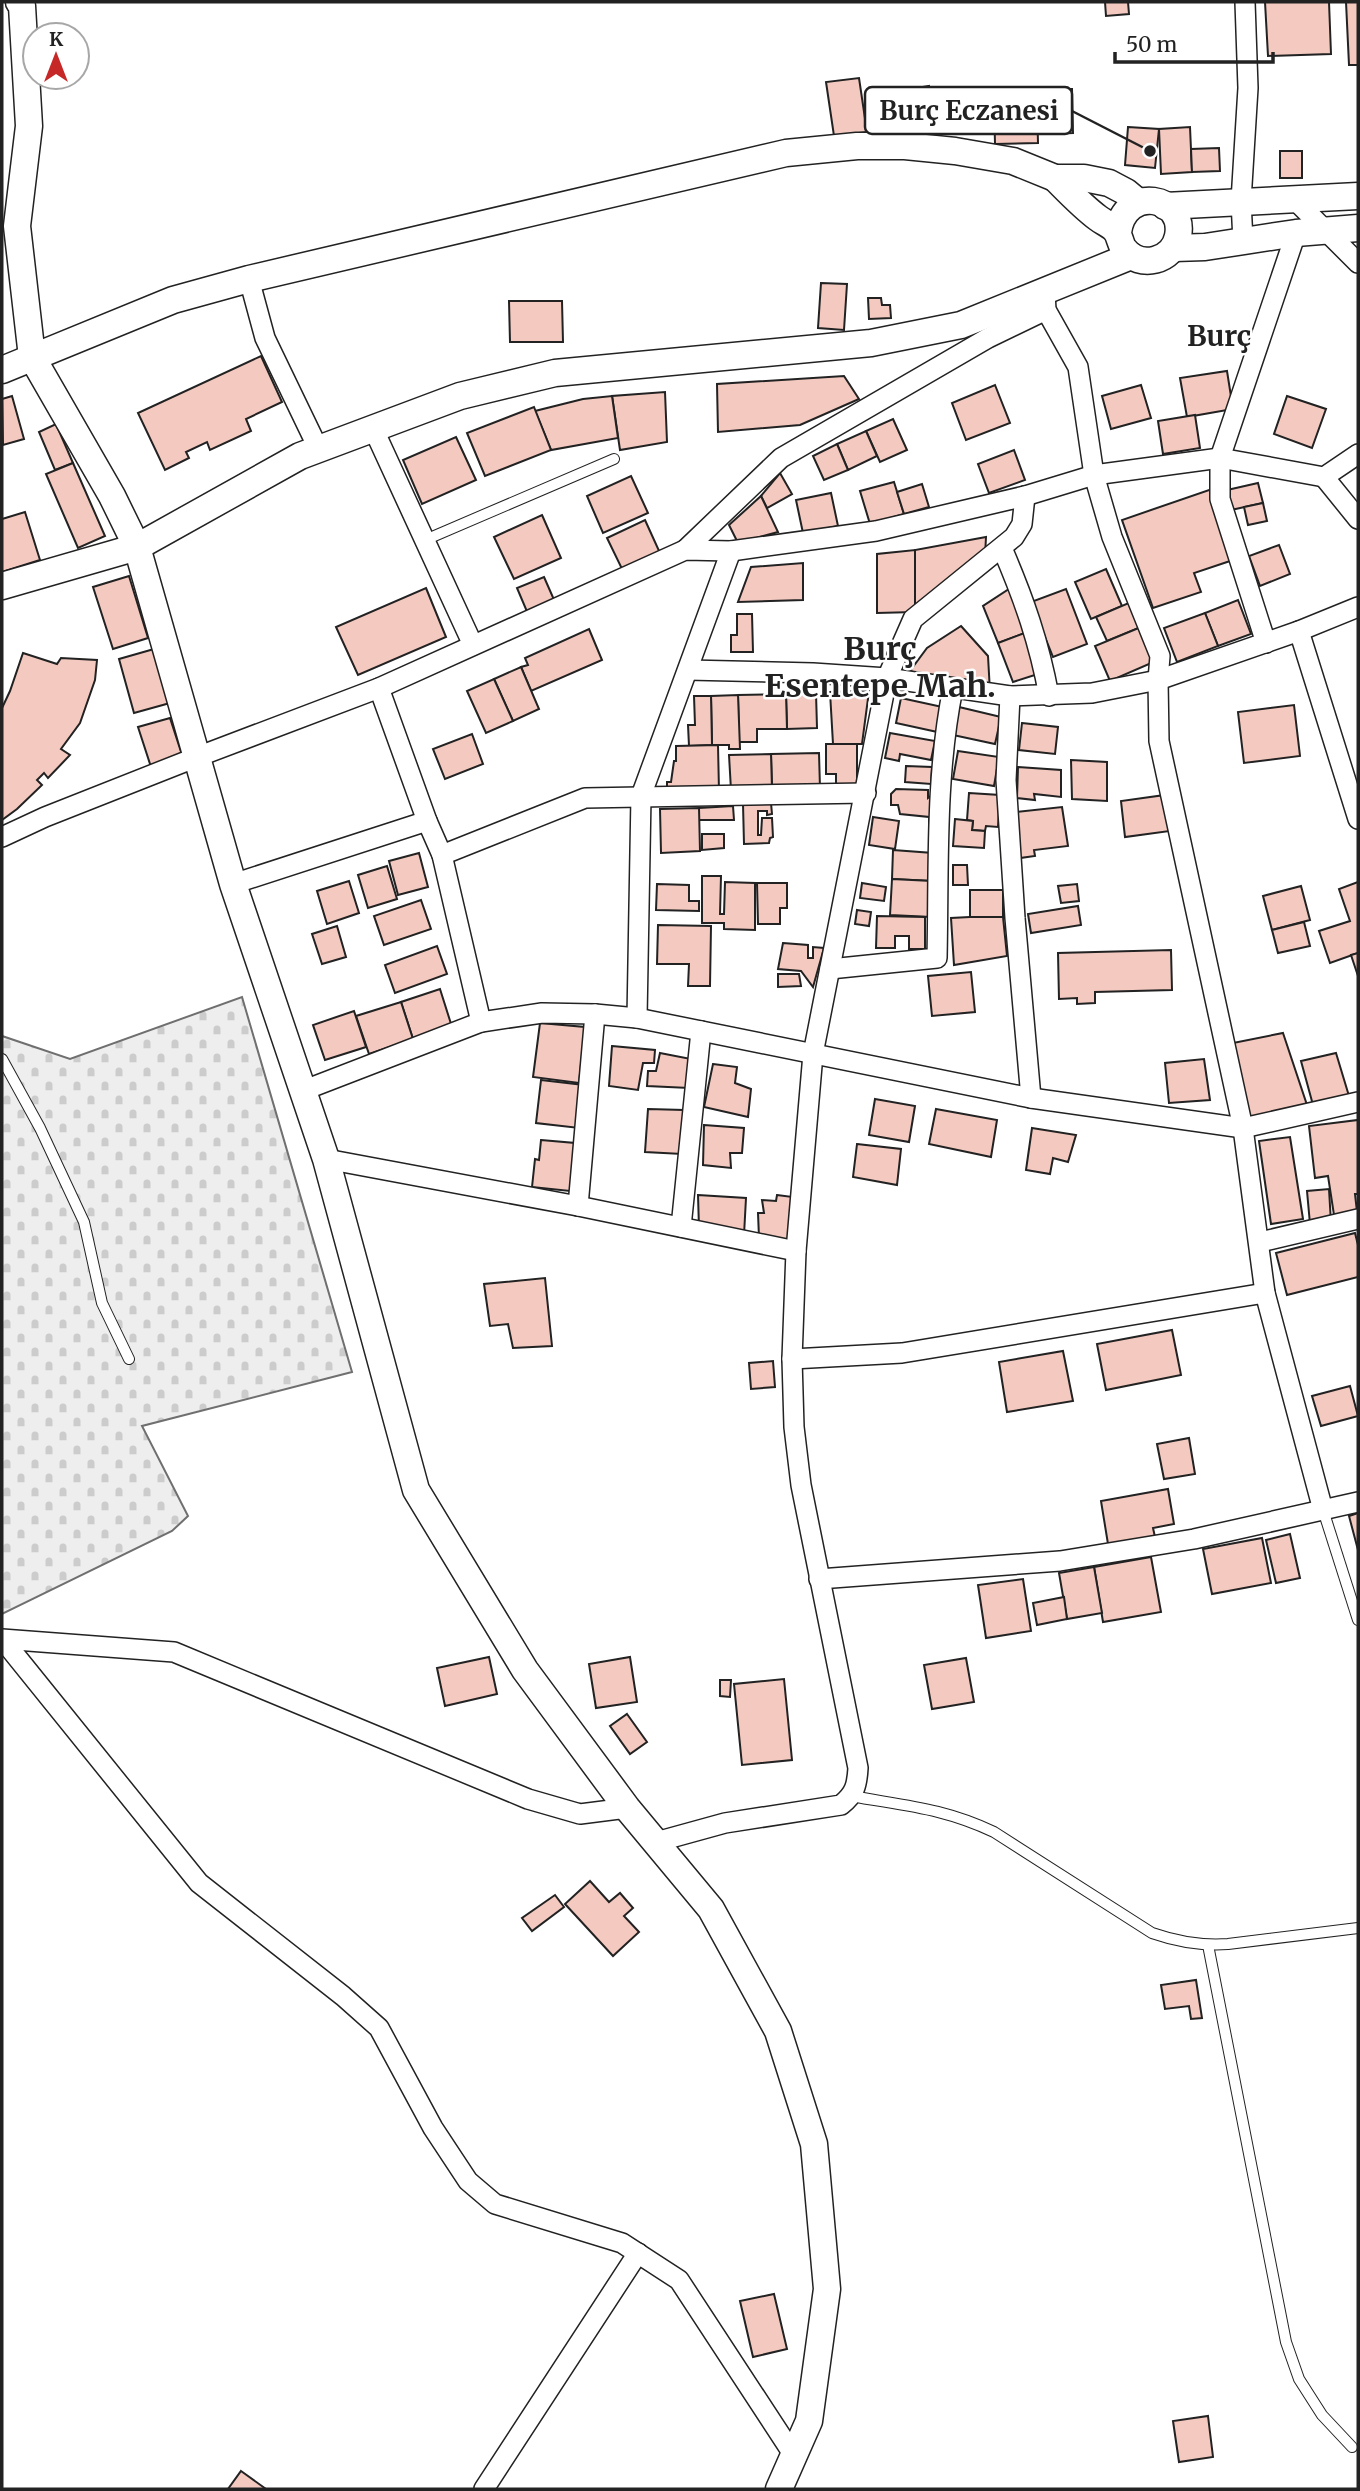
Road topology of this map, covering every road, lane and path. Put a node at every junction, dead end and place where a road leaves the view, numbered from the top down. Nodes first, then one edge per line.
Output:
1 (19, 2) edge
2 (1245, 2) edge
3 (1055, 178) junction
4 (1358, 196) edge
5 (1295, 200) junction
6 (1241, 201) junction
7 (1138, 202) junction
8 (1165, 206) junction
9 (1358, 228) edge
10 (1326, 230) junction
11 (1118, 232) junction
12 (1296, 233) junction
13 (1243, 241) junction
14 (1174, 248) junction
15 (1131, 256) junction
16 (1358, 263) edge
17 (249, 279) junction
18 (1046, 301) junction
19 (32, 357) junction
20 (2, 370) edge
21 (373, 428) junction
22 (318, 448) junction
23 (1358, 454) edge
24 (1220, 458) junction
25 (614, 459) dead end
26 (1094, 475) junction
27 (1324, 477) junction
28 (1025, 496) junction
29 (1358, 519) edge
30 (425, 540) junction
31 (137, 547) junction
32 (1003, 548) junction
33 (685, 550) junction
34 (732, 551) junction
35 (2, 586) edge
36 (1358, 607) edge
37 (1299, 631) junction
38 (1266, 643) junction
39 (473, 645) junction
40 (688, 670) junction
41 (887, 678) junction
42 (1158, 680) junction
43 (379, 688) junction
44 (953, 688) junction
45 (1010, 696) junction
46 (1049, 696) junction
47 (197, 757) junction
48 (866, 793) junction
49 (641, 796) junction
50 (1358, 819) edge
51 (427, 821) junction
52 (2, 837) edge
53 (442, 855) junction
54 (233, 884) junction
55 (830, 969) junction
56 (595, 1014) junction
57 (637, 1018) junction
58 (481, 1022) junction
59 (701, 1031) junction
60 (813, 1054) junction
61 (2, 1059) edge
62 (302, 1091) junction
63 (1031, 1098) junction
64 (1358, 1102) edge
65 (1243, 1128) junction
66 (326, 1159) junction
67 (579, 1206) junction
68 (1358, 1219) edge
69 (681, 1227) junction
70 (1259, 1242) junction
71 (796, 1251) junction
72 (1265, 1293) junction
73 (129, 1359) dead end
74 (792, 1359) junction
75 (1358, 1502) edge
76 (1323, 1510) junction
77 (819, 1579) junction
78 (1358, 1620) edge
79 (2, 1641) edge
80 (852, 1797) junction
81 (627, 1808) junction
82 (656, 1842) junction
83 (1358, 1928) edge
84 (1208, 1945) junction
85 (638, 2253) junction
86 (1352, 2447) dead end
87 (786, 2476) edge
88 (484, 2489) edge

1 - 19 street
2 - 6 street
3 - 7 street
3 - 11 street
3 - 17 street
4 - 5 street
5 - 6 street
5 - 10 street
6 - 8 street
6 - 13 street
7 - 8 street
7 - 11 street
8 - 14 street
9 - 10 street
10 - 12 street
10 - 16 street
11 - 15 street
12 - 13 street
12 - 24 street
13 - 14 street
14 - 15 street
15 - 18 street
17 - 19 street
17 - 22 street
18 - 21 street
18 - 26 street
18 - 33 street
19 - 20 street
19 - 31 street
21 - 22 street
21 - 30 street
22 - 31 street
23 - 27 street
24 - 26 street
24 - 27 street
24 - 38 street
25 - 30 lane
26 - 28 street
26 - 42 street
27 - 29 street
28 - 32 street
28 - 34 street
30 - 39 street
31 - 35 street
31 - 47 street
32 - 41 street
32 - 46 street
33 - 34 street
33 - 39 street
34 - 40 street
36 - 37 street
37 - 38 street
37 - 50 street
38 - 42 street
39 - 43 street
40 - 41 street
40 - 49 street
41 - 44 street
41 - 48 street
42 - 46 street
42 - 65 street
43 - 47 street
43 - 51 street
44 - 45 street
44 - 55 street
45 - 46 street
45 - 63 street
47 - 52 street
47 - 54 street
48 - 49 street
48 - 55 street
49 - 53 street
49 - 57 street
51 - 53 street
51 - 54 street
53 - 58 street
54 - 62 street
55 - 60 street
56 - 57 street
56 - 58 street
56 - 67 street
57 - 59 street
58 - 62 street
59 - 60 street
59 - 69 street
60 - 63 street
60 - 71 street
61 - 73 lane
62 - 66 street
63 - 65 street
64 - 65 street
65 - 70 street
66 - 67 street
66 - 81 street
67 - 69 street
68 - 70 street
69 - 71 street
70 - 72 street
71 - 74 street
72 - 74 street
72 - 76 street
74 - 77 street
75 - 76 street
76 - 77 street
76 - 78 lane
77 - 80 street
79 - 81 street
79 - 85 street
80 - 82 street
80 - 84 lane
81 - 82 street
82 - 87 street
83 - 84 lane
84 - 86 lane
85 - 87 street
85 - 88 street

